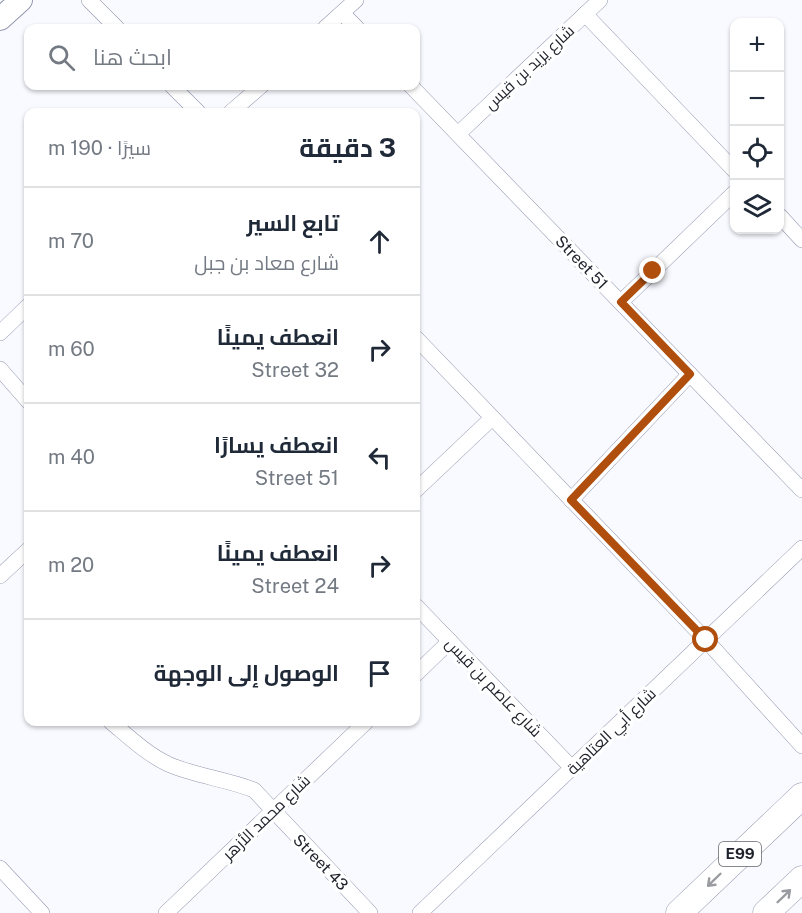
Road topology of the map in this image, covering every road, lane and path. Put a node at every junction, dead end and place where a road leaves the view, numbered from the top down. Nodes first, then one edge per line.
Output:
1 (21, 0) edge
2 (89, 0) edge
3 (356, 0) edge
4 (600, 0) edge
5 (342, 13) junction
6 (585, 14) junction
7 (0, 19) edge
8 (113, 24) edge
9 (330, 24) edge
10 (353, 24) edge
11 (176, 90) edge
12 (256, 90) edge
13 (415, 90) edge
14 (194, 108) edge
15 (236, 108) edge
16 (458, 134) junction
17 (730, 165) edge
18 (730, 198) edge
19 (784, 220) edge
20 (802, 240) edge
21 (621, 302) junction
22 (24, 310) edge
23 (0, 333) edge
24 (420, 342) edge
25 (0, 369) edge
26 (690, 374) junction
27 (24, 396) edge
28 (492, 418) junction
29 (420, 486) edge
30 (802, 490) edge
31 (571, 500) junction
32 (802, 548) edge
33 (24, 554) edge
34 (0, 576) edge
35 (420, 610) edge
36 (706, 640) junction
37 (450, 641) junction
38 (420, 670) edge
39 (116, 726) edge
40 (362, 726) edge
41 (802, 746) edge
42 (572, 768) junction
43 (802, 796) edge
44 (273, 811) junction
45 (0, 868) edge
46 (802, 879) edge
47 (33, 910) edge
48 (166, 913) edge
49 (370, 913) edge
50 (420, 913) edge
51 (678, 913) edge
52 (766, 913) edge

1 - 7 street
2 - 8 street
3 - 5 street
4 - 6 street, شارع يزيد بن قيس
5 - 9 street
5 - 10 street
6 - 16 street, شارع يزيد بن قيس
6 - 17 street
11 - 14 street
12 - 15 street
13 - 16 street, Street 51
16 - 21 street, Street 51
18 - 21 street
19 - 20 street
21 - 26 street, Street 51
22 - 23 street
24 - 28 street
25 - 27 street
26 - 30 street, Street 51
26 - 31 street
28 - 29 street
28 - 31 street
31 - 36 street
32 - 36 street, شارع أبي العتاهية
33 - 34 street
35 - 37 street, شارع عاصم بن قيس
36 - 41 street
36 - 42 street, شارع أبي العتاهية
37 - 38 street
37 - 42 street, شارع عاصم بن قيس
39 - 44 street, Street 43
40 - 44 street, شارع محمد اﻷزهر
42 - 50 street, شارع أبي العتاهية
43 -> 51 main road, E99
44 - 48 street, شارع محمد اﻷزهر
44 - 49 street, Street 43
45 - 47 street
52 -> 46 main road

